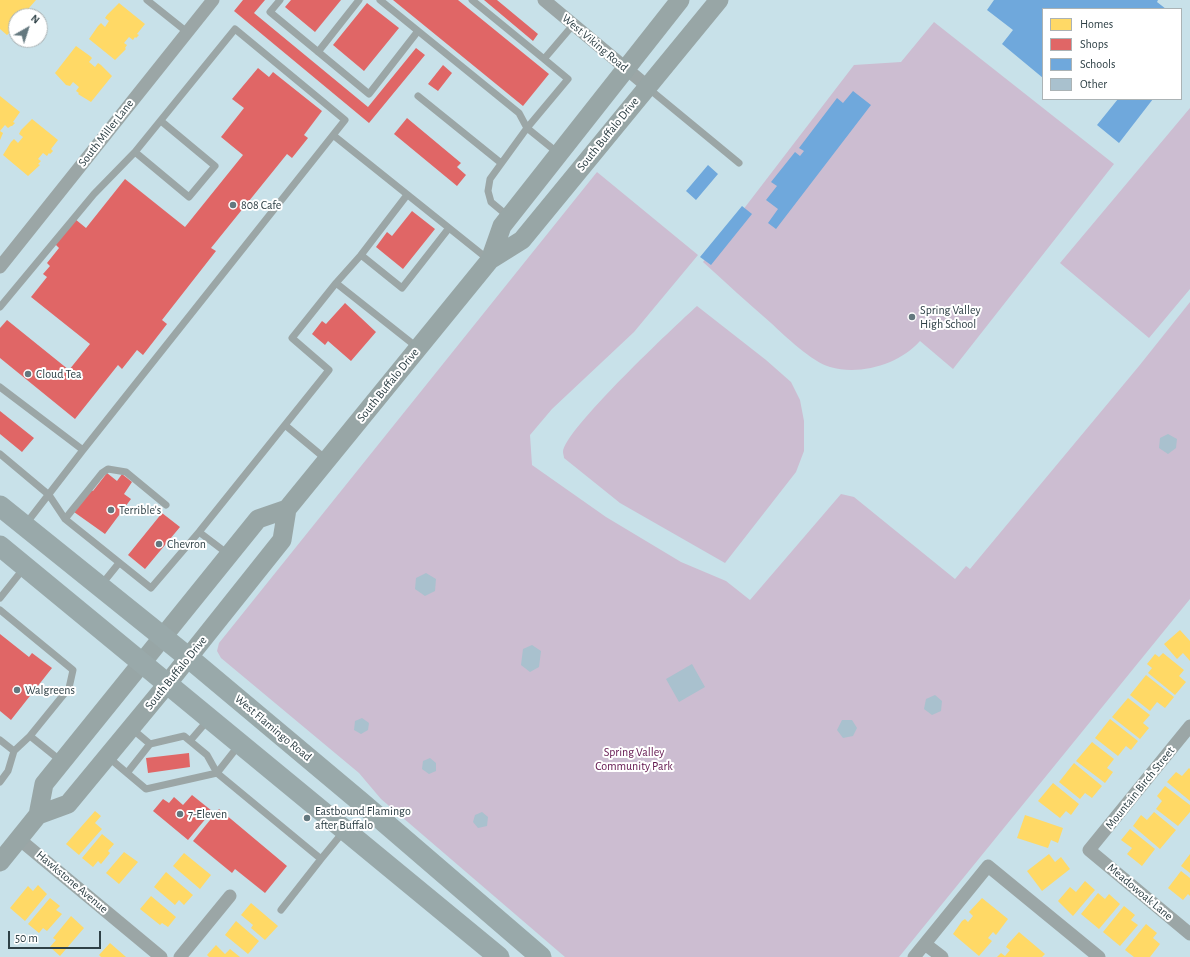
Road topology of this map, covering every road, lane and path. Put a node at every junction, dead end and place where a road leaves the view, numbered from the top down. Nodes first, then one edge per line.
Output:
1 (147, 0) edge
2 (214, 0) edge
3 (280, 0) edge
4 (358, 0) edge
5 (380, 0) edge
6 (472, 0) edge
7 (544, 0) edge
8 (680, 0) edge
9 (719, 0) edge
10 (573, 25) junction
11 (418, 31) junction
12 (187, 32) junction
13 (318, 52) junction
14 (544, 59) junction
15 (626, 68) junction
16 (647, 86) junction
17 (418, 96) dead end
18 (161, 121) junction
19 (527, 128) junction
20 (333, 136) junction
21 (135, 152) junction
22 (558, 154) junction
23 (501, 163) junction
24 (739, 163) dead end
25 (407, 195) junction
26 (509, 217) junction
27 (449, 228) junction
28 (360, 255) junction
29 (490, 260) junction
30 (0, 267) edge
31 (336, 283) junction
32 (0, 308) edge
33 (418, 348) junction
34 (0, 387) edge
35 (285, 425) junction
36 (83, 450) junction
37 (0, 454) edge
38 (327, 460) junction
39 (49, 495) junction
40 (166, 505) dead end
41 (0, 506) edge
42 (287, 509) junction
43 (65, 520) junction
44 (25, 526) junction
45 (200, 532) junction
46 (0, 546) edge
47 (229, 555) junction
48 (119, 563) junction
49 (26, 566) junction
50 (100, 586) junction
51 (0, 598) edge
52 (0, 610) edge
53 (164, 638) junction
54 (189, 658) junction
55 (143, 662) junction
56 (168, 683) junction
57 (210, 717) junction
58 (1190, 726) edge
59 (131, 728) junction
60 (30, 736) junction
61 (0, 740) edge
62 (190, 741) junction
63 (241, 743) junction
64 (150, 744) junction
65 (14, 751) junction
66 (108, 757) junction
67 (62, 762) junction
68 (127, 773) junction
69 (217, 773) junction
70 (0, 782) edge
71 (38, 815) junction
72 (345, 830) junction
73 (19, 839) junction
74 (1089, 850) joint
75 (321, 860) junction
76 (0, 862) edge
77 (230, 896) dead end
78 (280, 910) dead end
79 (1190, 934) edge
80 (925, 944) junction
81 (161, 957) edge
82 (180, 957) edge
83 (499, 957) edge
84 (541, 957) edge
85 (914, 957) edge
86 (942, 957) edge
87 (1099, 957) edge

1 - 12 lane
2 - 12 street, South Miller Lane
3 - 13 lane
4 - 13 lane
5 - 11 lane
6 - 14 lane
7 - 10 street, West Viking Road
8 - 15 main road, South Buffalo Drive
9 - 16 main road, South Buffalo Drive
10 - 14 lane
10 - 15 street, West Viking Road
11 - 13 lane
11 - 19 lane
12 - 30 street, South Miller Lane
14 - 19 lane
15 - 16 street, West Viking Road
15 - 22 main road, South Buffalo Drive
16 - 24 lane
16 - 29 main road, South Buffalo Drive
17 - 23 lane
18 - 20 lane
18 - 21 lane
18 - 21 lane
19 - 22 lane
19 - 23 lane
20 - 25 lane
20 - 36 lane
21 - 32 lane
22 - 26 main road, South Buffalo Drive
23 - 26 lane
25 - 27 lane
25 - 28 lane
26 - 29 main road, South Buffalo Drive
27 - 28 lane
27 - 29 lane
28 - 31 lane
29 - 33 main road, South Buffalo Drive
31 - 33 lane
31 - 35 lane
33 - 38 main road, South Buffalo Drive
34 - 36 lane
35 - 38 lane
35 - 45 lane
36 - 39 lane
37 - 39 lane
38 - 42 main road, South Buffalo Drive
39 - 43 lane
39 - 44 lane
40 - 43 lane
41 - 44 main road, West Flamingo Road
42 - 47 main road
42 - 54 main road, South Buffalo Drive
43 - 48 lane
44 - 50 main road, West Flamingo Road
45 - 47 lane
45 - 48 lane
46 - 49 main road
47 - 53 main road
48 - 50 lane
49 - 51 lane
49 - 55 main road
50 - 53 main road, West Flamingo Road
52 - 60 lane
53 - 54 main road, West Flamingo Road
53 - 55 main road
54 - 56 main road, South Buffalo Drive
54 - 84 main road, West Flamingo Road
55 - 56 main road
55 - 67 main road
56 - 57 main road
56 - 59 main road, South Buffalo Drive
57 - 62 lane
57 - 63 main road
58 - 74 street, Mountain Birch Street
59 - 64 lane
59 - 66 main road, South Buffalo Drive
60 - 65 lane
60 - 67 lane
61 - 65 lane
62 - 64 lane
62 - 69 lane
63 - 69 lane
63 - 72 main road
64 - 68 lane
65 - 70 lane
66 - 68 lane
66 - 71 main road, South Buffalo Drive
67 - 71 main road
68 - 69 lane
69 - 75 lane
71 - 73 main road
72 - 75 lane
72 - 83 main road
73 - 76 main road
73 - 81 street, Hawkstone Avenue
74 - 79 street, Meadowoak Lane
75 - 78 lane
77 - 82 street
80 - 85 street
80 - 86 street
80 - 87 street

